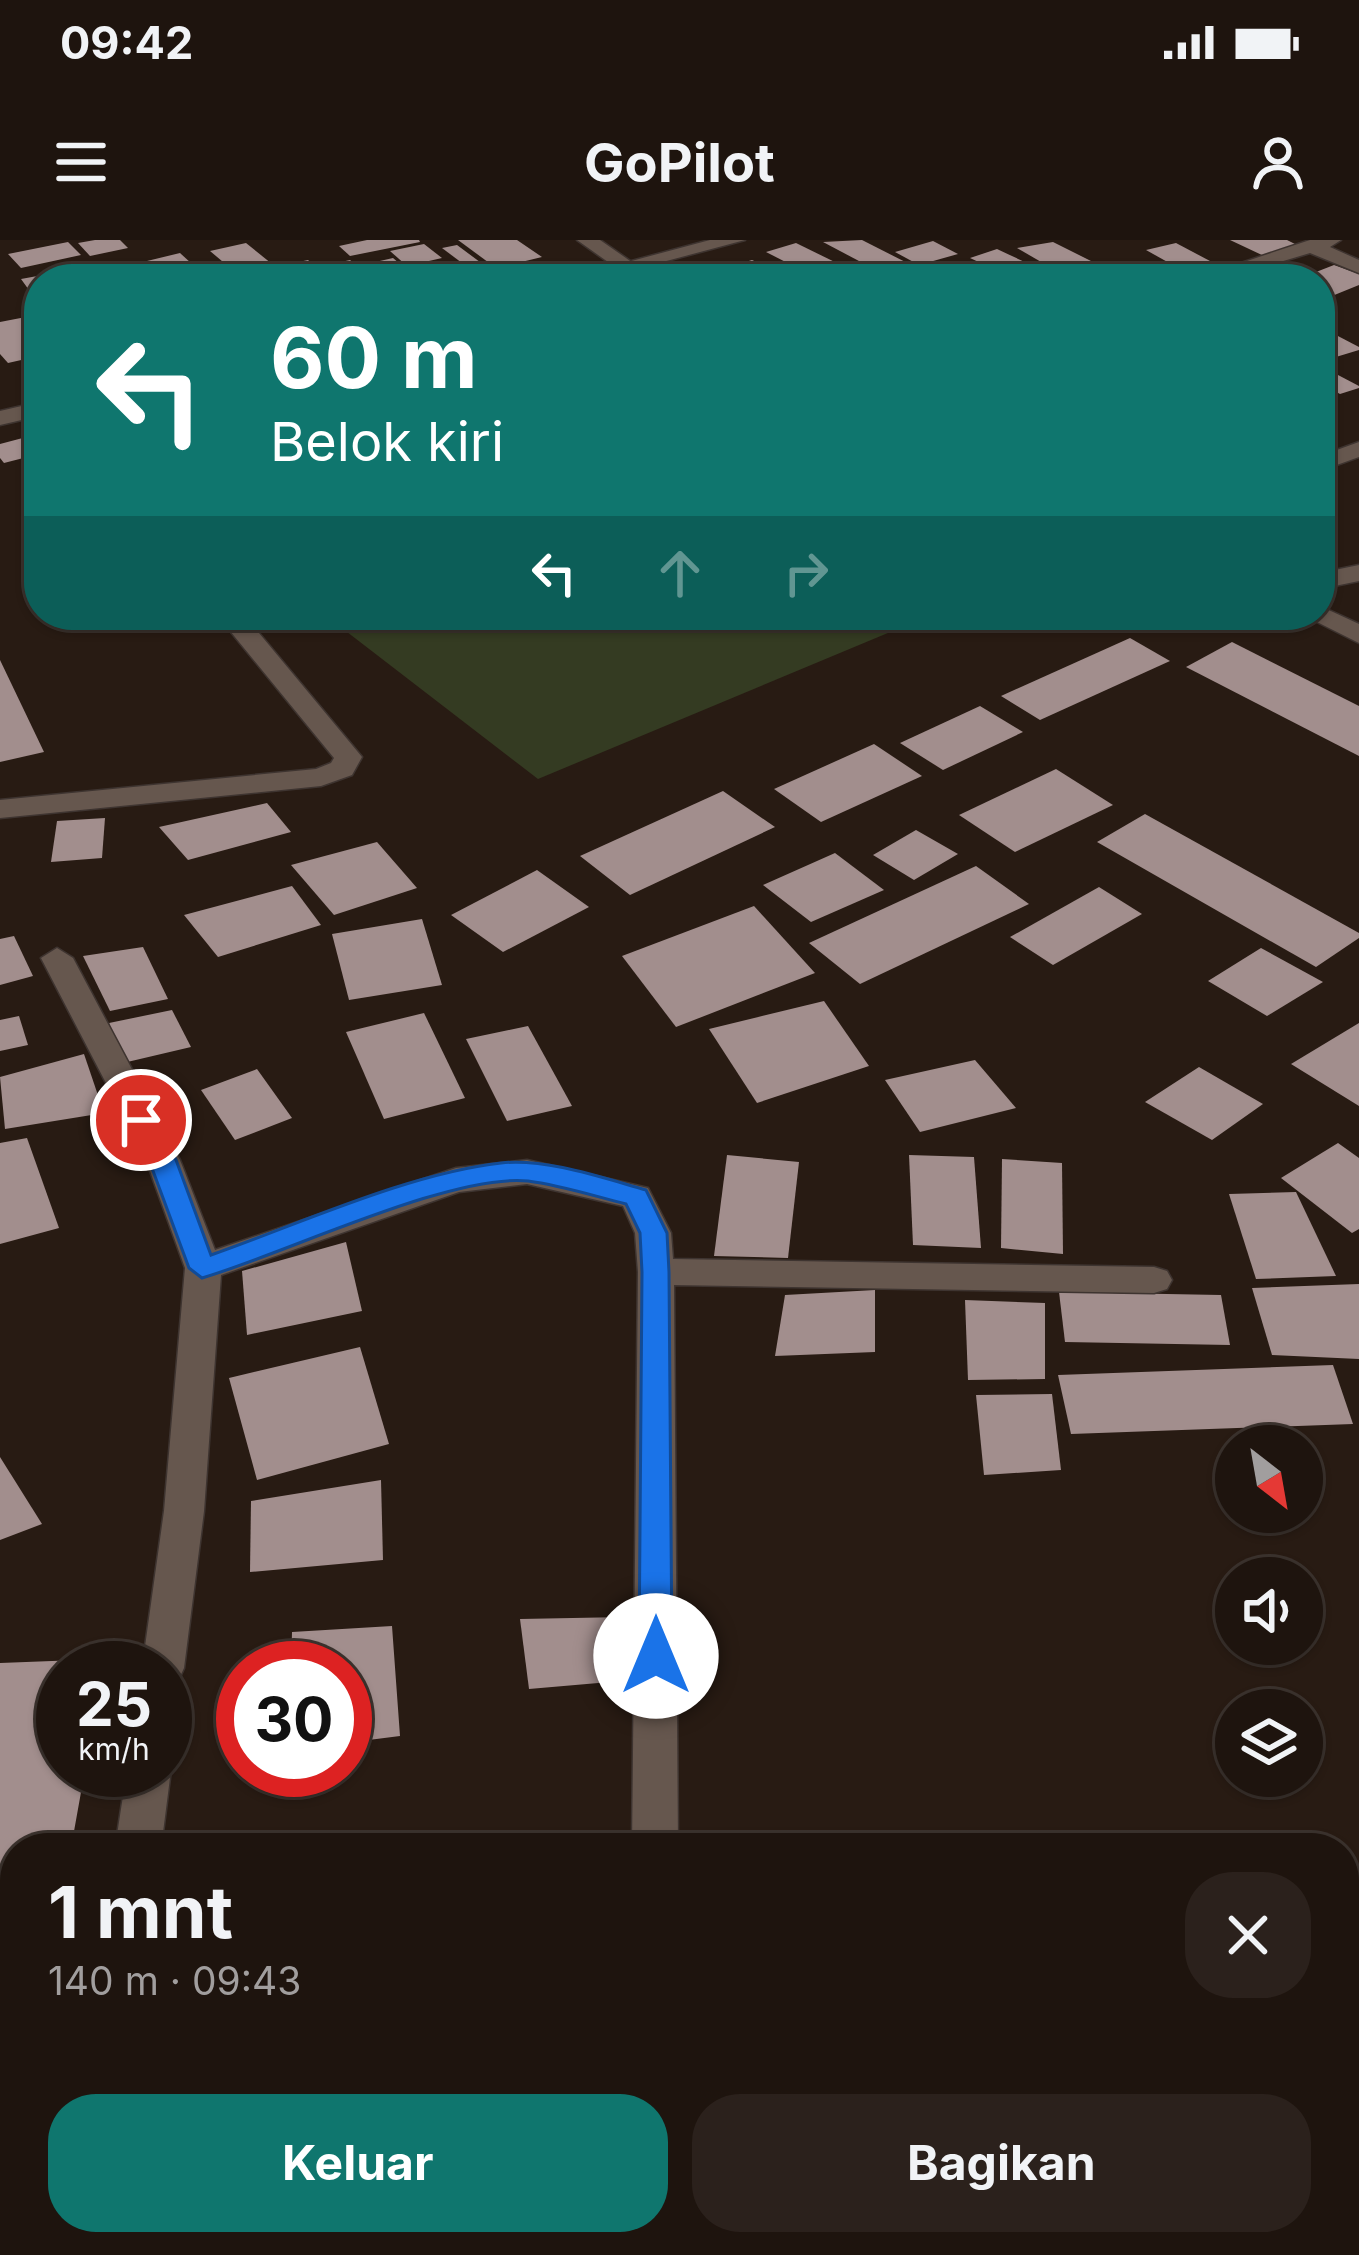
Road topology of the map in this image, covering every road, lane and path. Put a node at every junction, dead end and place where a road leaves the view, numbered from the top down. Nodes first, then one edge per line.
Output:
1 (587, 240) edge
2 (735, 240) edge
3 (1321, 243) edge
4 (619, 264) edge
5 (635, 264) edge
6 (1252, 264) edge
7 (1359, 266) edge
8 (242, 630) edge
9 (0, 809) edge
10 (56, 958) dead end
11 (202, 1268) junction
12 (656, 1272) junction
13 (1154, 1280) dead end
14 (167, 1641) edge
15 (145, 1797) edge
16 (140, 1833) edge
17 (656, 1833) edge

1 - 4 street
2 - 5 street
3 - 6 street
3 - 7 street
8 - 9 street
10 - 11 street
11 - 12 street
11 - 14 street
12 - 13 street
12 - 17 street
15 - 16 street

